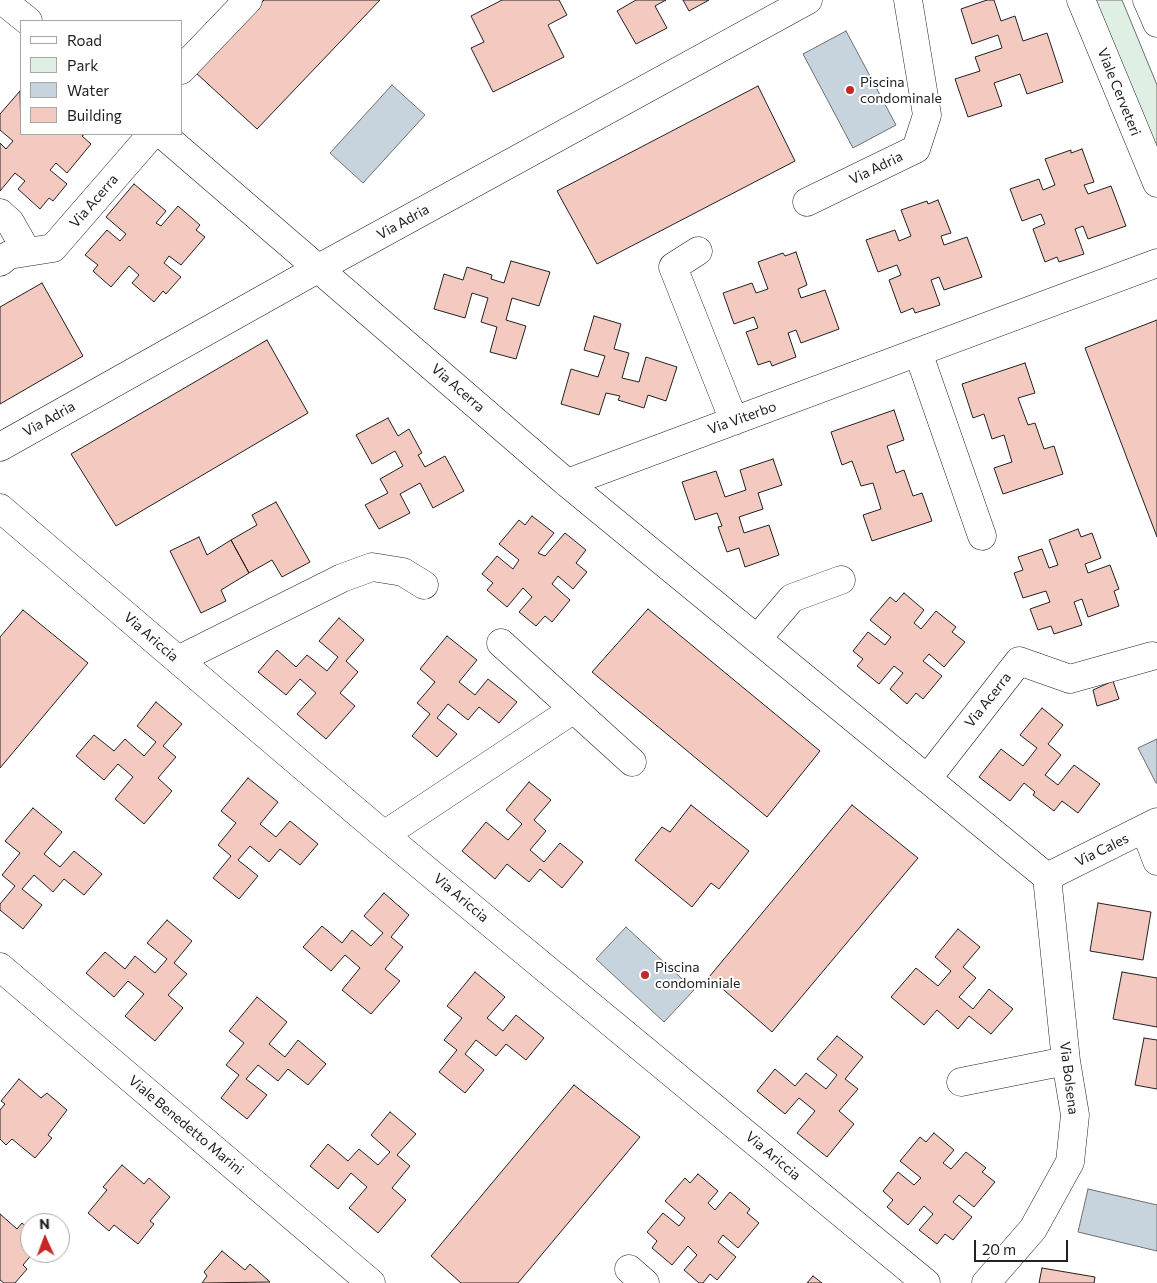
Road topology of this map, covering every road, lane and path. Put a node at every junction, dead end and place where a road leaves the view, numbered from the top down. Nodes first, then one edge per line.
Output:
1 (2, 0) edge
2 (248, 0) edge
3 (808, 0) edge
4 (908, 0) edge
5 (1082, 0) edge
6 (1147, 0) edge
7 (27, 20) edge
8 (1157, 23) edge
9 (182, 69) edge
10 (151, 135) edge
11 (163, 135) edge
12 (1157, 183) edge
13 (807, 202) dead end
14 (0, 213) edge
15 (698, 251) dead end
16 (27, 252) junction
17 (0, 262) edge
18 (1157, 263) edge
19 (319, 268) junction
20 (918, 352) junction
21 (734, 421) junction
22 (0, 447) edge
23 (567, 483) junction
24 (0, 508) edge
25 (982, 536) dead end
26 (841, 580) dead end
27 (424, 585) dead end
28 (757, 639) junction
29 (500, 643) dead end
30 (1152, 656) dead end
31 (178, 660) junction
32 (574, 709) junction
33 (632, 762) dead end
34 (927, 779) junction
35 (1151, 826) edge
36 (384, 834) junction
37 (1157, 861) edge
38 (1047, 877) junction
39 (0, 967) edge
40 (1066, 1061) junction
41 (961, 1082) dead end
42 (371, 1283) edge
43 (926, 1283) edge
44 (986, 1283) edge

1 - 7 street
2 - 9 street
3 - 19 street, Via Adria
4 - 13 street, Via Adria
5 - 12 street, Viale Cerveteri
6 - 8 street
10 - 16 street, Via Acerra
11 - 19 street, Via Acerra
14 - 16 street
15 - 21 street
16 - 17 street, Via Acerra
18 - 20 street, Via Viterbo
19 - 22 street, Via Adria
19 - 23 street, Via Acerra
20 - 21 street, Via Viterbo
20 - 25 street
21 - 23 street, Via Viterbo
23 - 28 street, Via Acerra
24 - 31 street, Via Ariccia
26 - 28 street
27 - 31 street
28 - 34 street, Via Acerra
29 - 32 street
30 - 34 street, Via Acerra
31 - 36 street, Via Ariccia
32 - 33 street
32 - 36 street
34 - 38 street, Via Acerra
35 - 37 street
35 - 38 street, Via Cales
36 - 43 street, Via Ariccia
38 - 40 street, Via Bolsena
39 - 42 street, Viale Benedetto Marini
40 - 41 street
40 - 44 street, Via Bolsena

